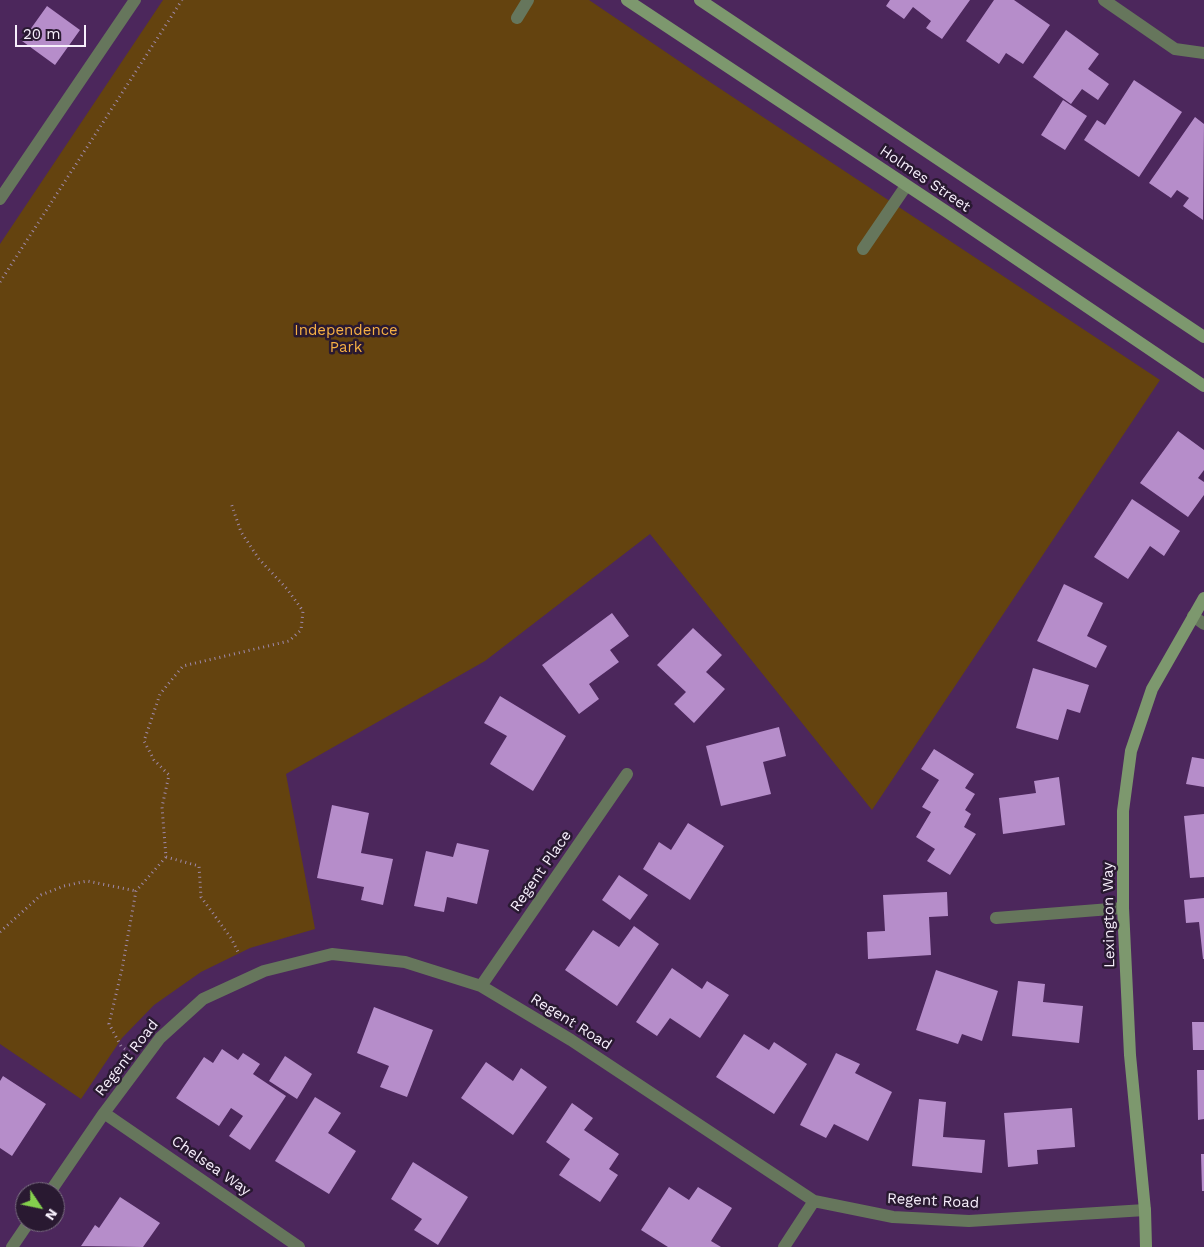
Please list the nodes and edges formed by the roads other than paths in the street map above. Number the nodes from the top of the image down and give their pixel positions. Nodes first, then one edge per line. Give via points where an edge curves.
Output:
1 (134, 0) edge
2 (528, 0) edge
3 (627, 0) edge
4 (700, 0) edge
5 (1104, 0) edge
6 (516, 18) dead end
7 (1204, 53) edge
8 (906, 186) junction
9 (0, 199) edge
10 (863, 250) dead end
11 (1204, 337) edge
12 (1204, 386) edge
13 (1204, 598) edge
14 (1192, 616) junction
15 (1204, 624) edge
16 (627, 774) dead end
17 (1124, 908) junction
18 (996, 918) dead end
19 (481, 986) junction
20 (104, 1113) junction
21 (57, 1182) edge
22 (814, 1201) junction
23 (1145, 1210) junction
24 (23, 1232) edge
25 (12, 1247) edge
26 (299, 1247) edge
27 (784, 1247) edge
28 (1146, 1247) edge

1 - 9 street
2 - 6 street
3 - 8 main road, Holmes Street
4 - 11 main road, Holmes Street
5 - 7 street via 1175,48
8 - 10 street
8 - 12 main road, Holmes Street
13 - 14 main road, Lexington Way
14 - 15 street
14 - 17 main road, Lexington Way via 1152,688 1131,752 1123,811
16 - 19 street, Regent Place
17 - 18 street
17 - 23 main road, Lexington Way via 1130,1055
19 - 20 street, Regent Road via 405,962 332,954 264,971 203,999 160,1038
19 - 22 street, Regent Road via 571,1040
20 - 21 street, Regent Road
20 - 26 street, Chelsea Way
22 - 23 street, Regent Road via 893,1218 969,1221
22 - 27 street
23 - 28 main road, Lexington Way
24 - 25 street

